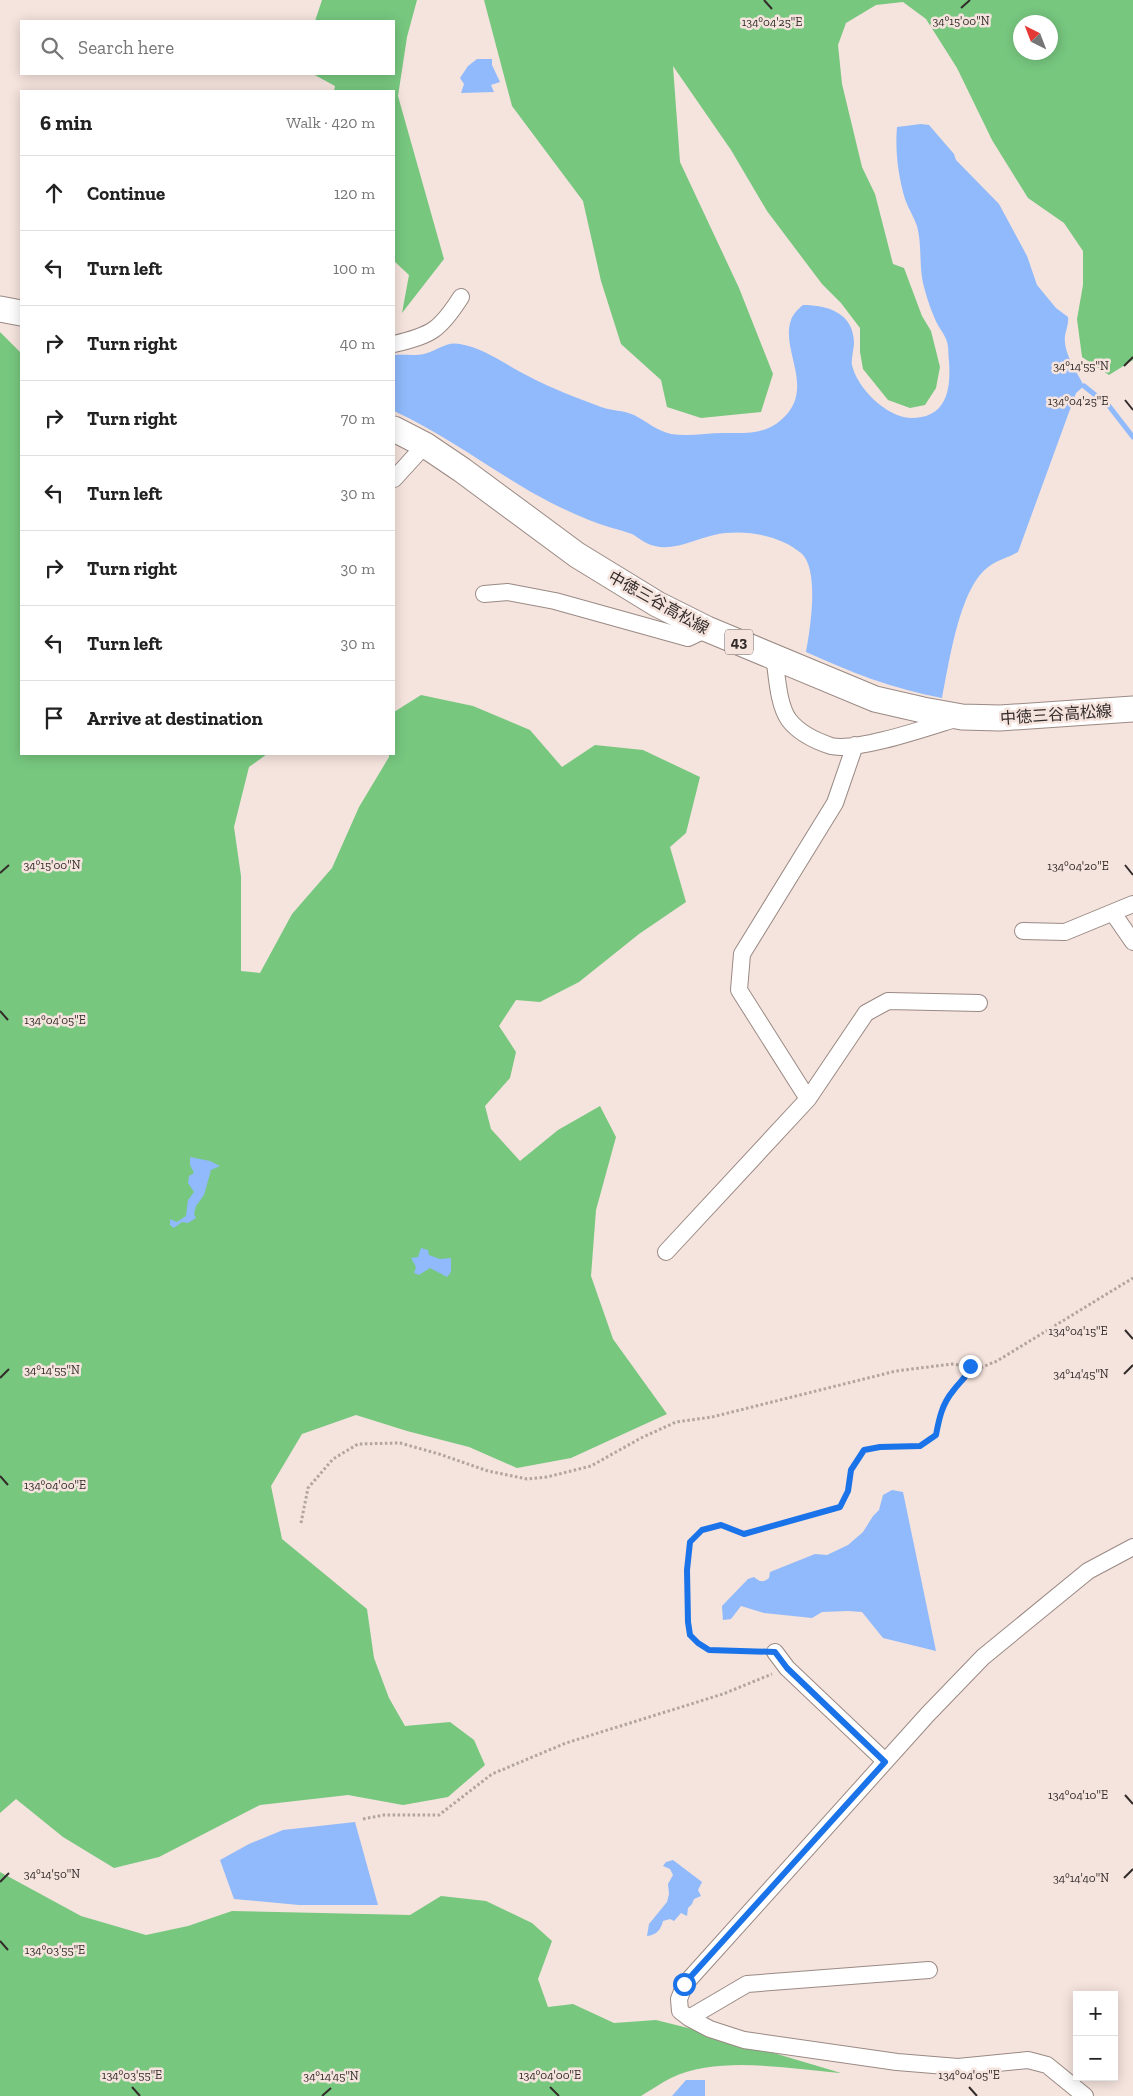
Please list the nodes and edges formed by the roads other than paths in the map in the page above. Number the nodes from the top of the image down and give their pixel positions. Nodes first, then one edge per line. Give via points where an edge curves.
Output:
1 (462, 297) dead end
2 (0, 309) edge
3 (20, 313) edge
4 (395, 344) edge
5 (395, 430) edge
6 (425, 446) junction
7 (395, 478) edge
8 (484, 594) dead end
9 (707, 629) junction
10 (774, 656) junction
11 (1133, 708) edge
12 (962, 716) junction
13 (855, 745) junction
14 (1133, 904) edge
15 (1113, 913) junction
16 (1023, 931) dead end
17 (1133, 942) edge
18 (979, 1003) dead end
19 (808, 1099) junction
20 (666, 1252) dead end
21 (1133, 1547) edge
22 (775, 1652) road end
23 (885, 1762) junction
24 (929, 1970) dead end
25 (689, 2018) junction
26 (1086, 2096) edge

1 - 4 street via 446,321 428,334
2 - 3 main road
5 - 6 main road, 中徳三谷高松線 / 43
6 - 7 street
6 - 9 main road, 中徳三谷高松線 / 43 via 577,555 657,604
8 - 9 street via 508,592 555,600 688,638
9 - 10 main road, 中徳三谷高松線 / 43
10 - 12 main road, 中徳三谷高松線 / 43 via 875,699
10 - 13 street via 779,691 788,719 806,735 833,746
11 - 12 main road, 中徳三谷高松線 / 43 via 1000,718
12 - 13 street via 904,735
13 - 19 street via 835,803 742,954 738,990
14 - 15 street
15 - 16 street via 1065,932
15 - 17 street
18 - 19 street via 888,1001 866,1013
19 - 20 street
21 - 23 street via 1088,1571 983,1657
22 - 23 street via 787,1668
23 - 25 street via 684,1984 680,2011
24 - 25 street via 747,1984
25 - 26 street via 744,2040 897,2062 958,2066 1028,2060 1047,2065

